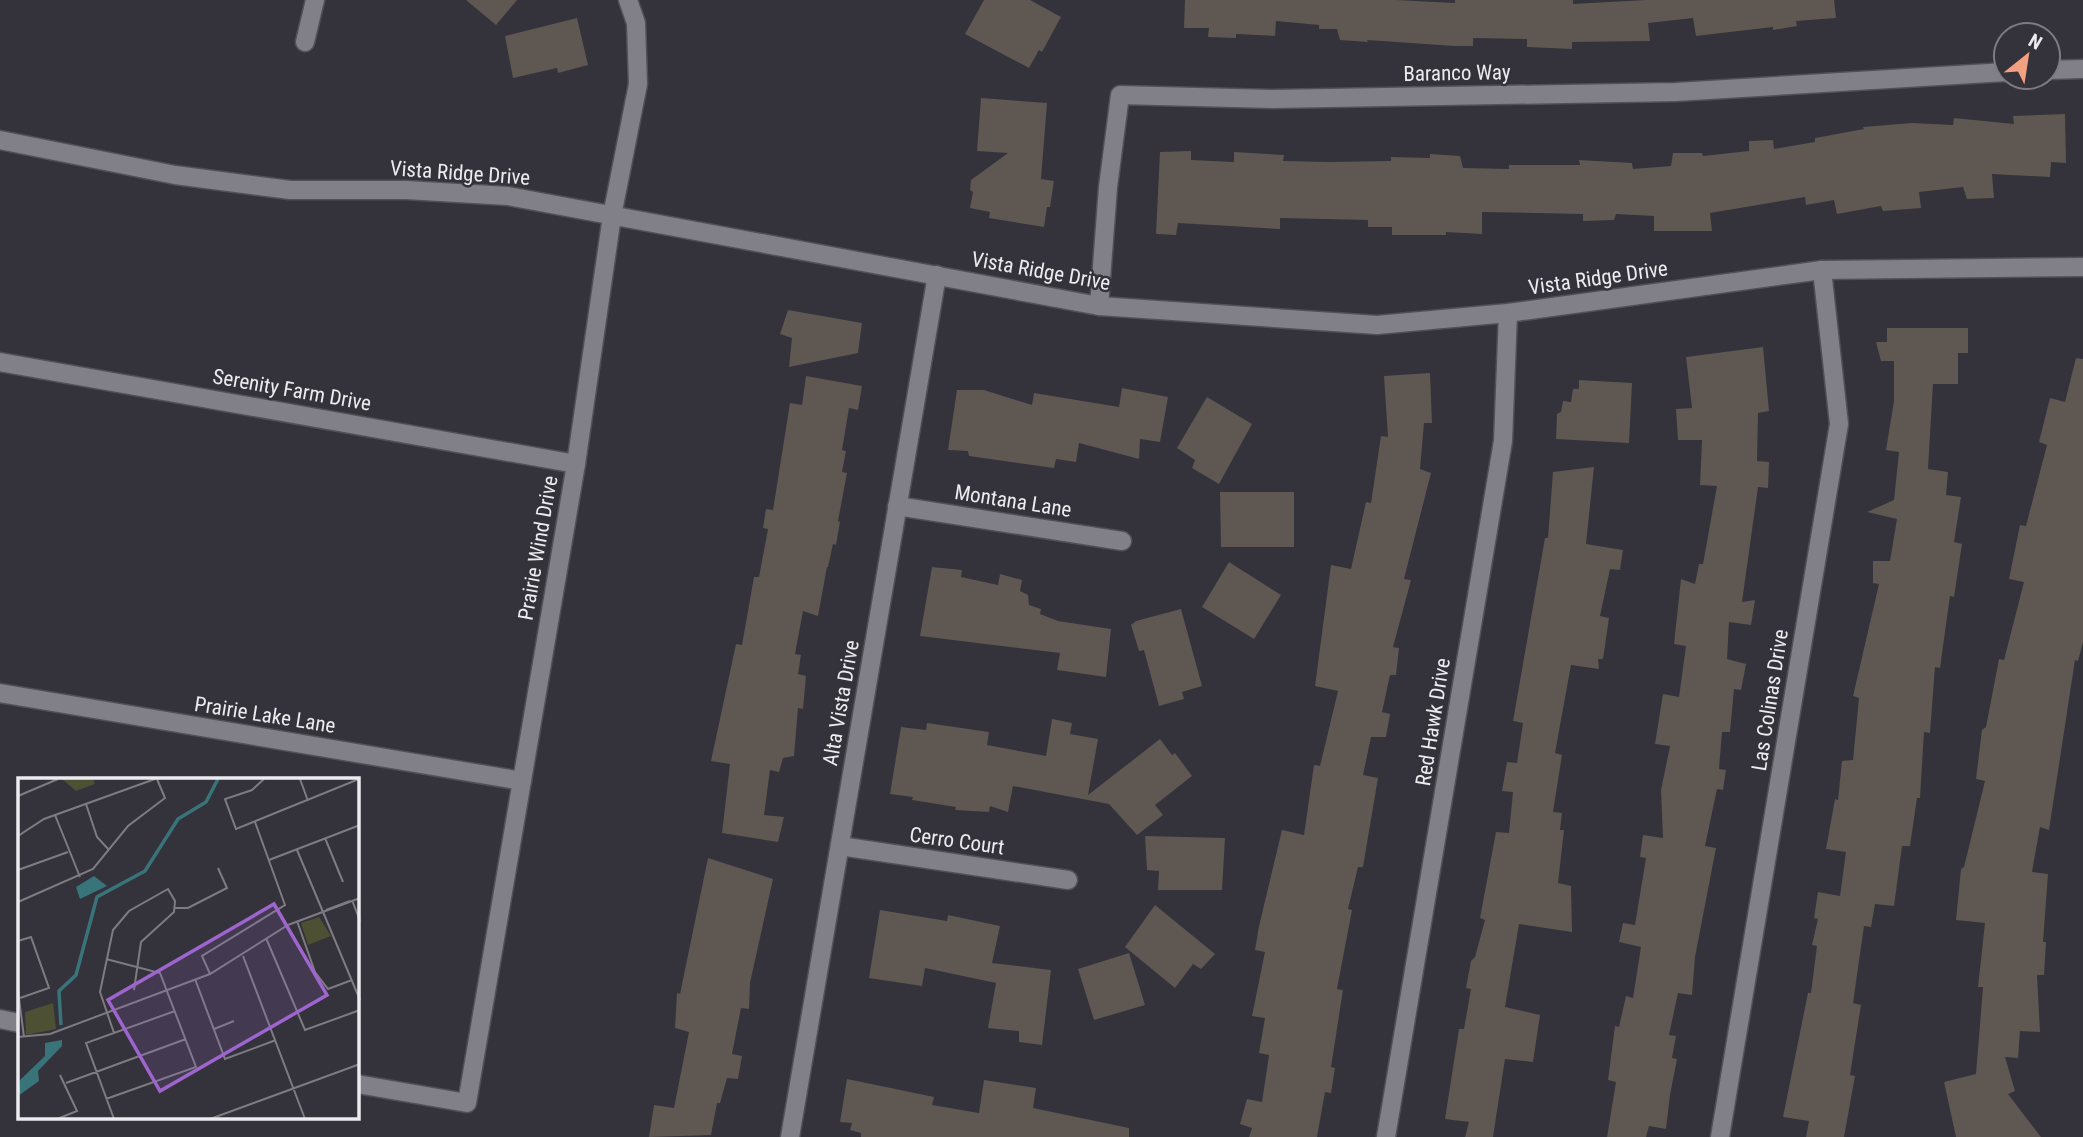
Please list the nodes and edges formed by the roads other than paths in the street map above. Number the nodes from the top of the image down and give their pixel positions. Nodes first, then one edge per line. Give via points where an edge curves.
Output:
1 (315, 0) edge
2 (628, 0) edge
3 (305, 42) dead end
4 (2083, 69) edge
5 (2062, 70) edge
6 (1992, 73) edge
7 (0, 140) edge
8 (612, 216) junction
9 (2083, 267) edge
10 (1822, 270) junction
11 (937, 275) junction
12 (1099, 306) junction
13 (1508, 313) junction
14 (0, 362) edge
15 (576, 464) junction
16 (897, 506) junction
17 (1122, 541) dead end
18 (0, 693) edge
19 (522, 780) junction
20 (840, 846) junction
21 (1068, 880) dead end
22 (0, 1019) edge
23 (18, 1023) edge
24 (359, 1084) edge
25 (790, 1137) edge
26 (1386, 1137) edge
27 (1720, 1137) edge

1 - 3 street
2 - 8 street, Prairie Wind Drive via 636,23 638,84
4 - 5 street
6 - 12 street, Baranco Way via 1676,92 1273,99 1120,96
7 - 8 street, Vista Ridge Drive via 175,175 290,190 508,196
8 - 11 street, Vista Ridge Drive
8 - 15 street, Prairie Wind Drive
9 - 10 street, Vista Ridge Drive
10 - 13 street, Vista Ridge Drive
10 - 27 street, Las Colinas Drive via 1839,424
11 - 12 street, Vista Ridge Drive
11 - 16 street, Alta Vista Drive
12 - 13 street, Vista Ridge Drive via 1377,325
13 - 26 street, Red Hawk Drive via 1503,441
14 - 15 street, Serenity Farm Drive
15 - 19 street, Prairie Wind Drive
16 - 17 street, Montana Lane
16 - 20 street, Alta Vista Drive
18 - 19 street, Prairie Lake Lane
19 - 24 street, Prairie Wind Drive via 467,1103
20 - 21 street, Cerro Court
20 - 25 street, Alta Vista Drive
22 - 23 street

